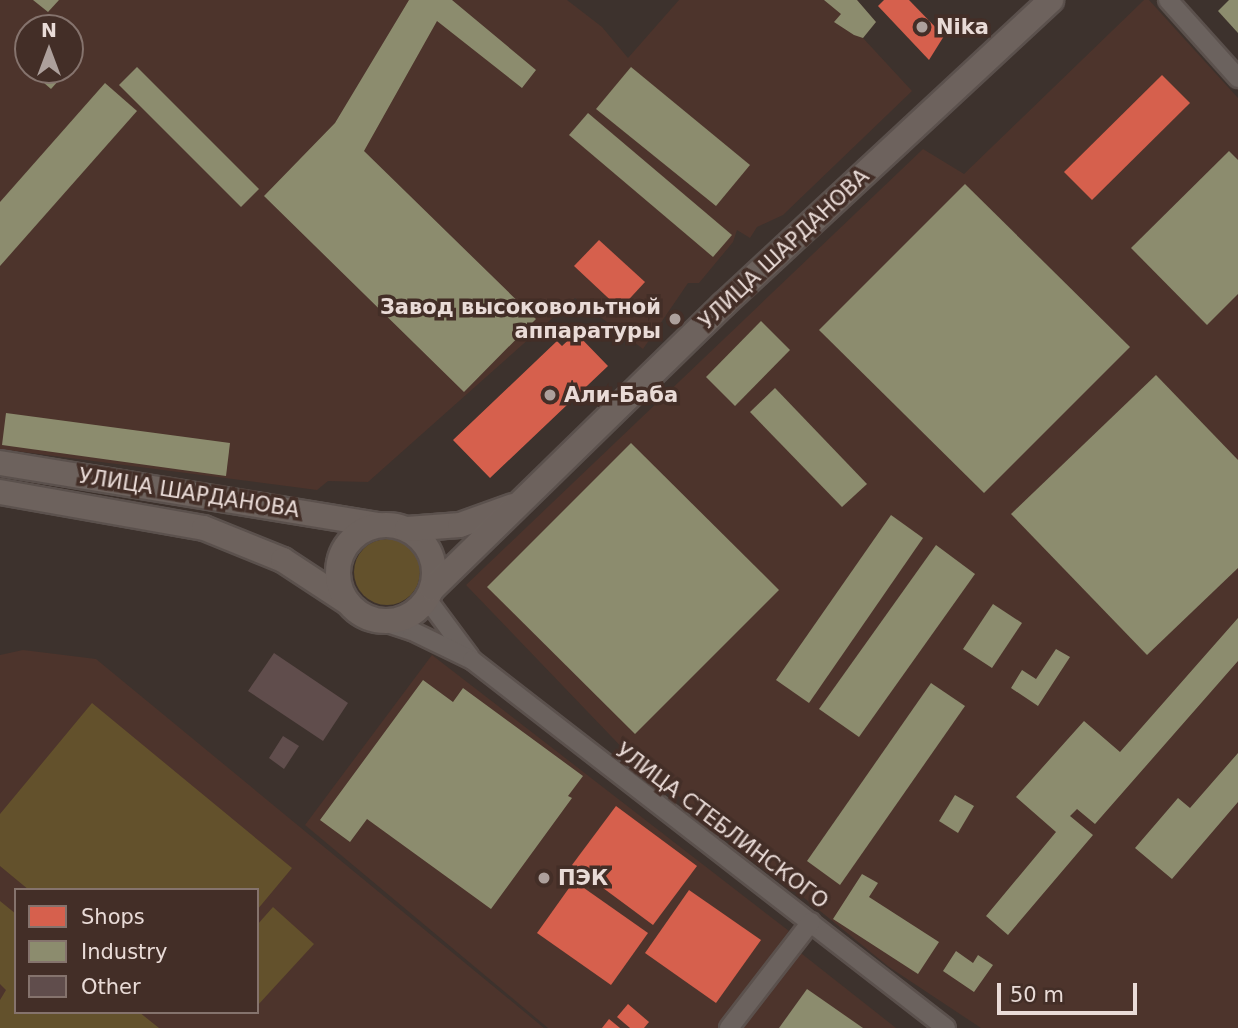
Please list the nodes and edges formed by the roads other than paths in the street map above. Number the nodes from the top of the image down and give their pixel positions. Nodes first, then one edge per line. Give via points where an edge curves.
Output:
1 (1051, 0) edge
2 (1168, 0) edge
3 (1238, 78) edge
4 (0, 463) edge
5 (0, 492) edge
6 (520, 504) junction
7 (377, 525) junction
8 (407, 529) junction
9 (429, 594) junction
10 (347, 602) junction
11 (378, 620) junction
12 (472, 660) junction
13 (811, 922) junction
14 (729, 1028) edge
15 (946, 1028) edge

1 - 6 main road, УЛИЦА ШАРДАНОВА via 715,312
2 - 3 street
4 - 7 main road, УЛИЦА ШАРДАНОВА
5 - 10 main road, УЛИЦА ШАРДАНОВА via 204,528 283,560
6 - 8 main road via 460,524
6 - 9 main road, УЛИЦА ШАРДАНОВА
7 - 8 main road
7 - 10 main road via 355,535 341,555 338,579
8 - 9 main road via 430,554
9 - 11 main road via 405,617
9 - 12 street
10 - 11 main road
11 - 12 street
12 - 13 street, УЛИЦА СТЕБЛИНСКОГО
13 - 14 street
13 - 15 street, УЛИЦА СТЕБЛИНСКОГО

